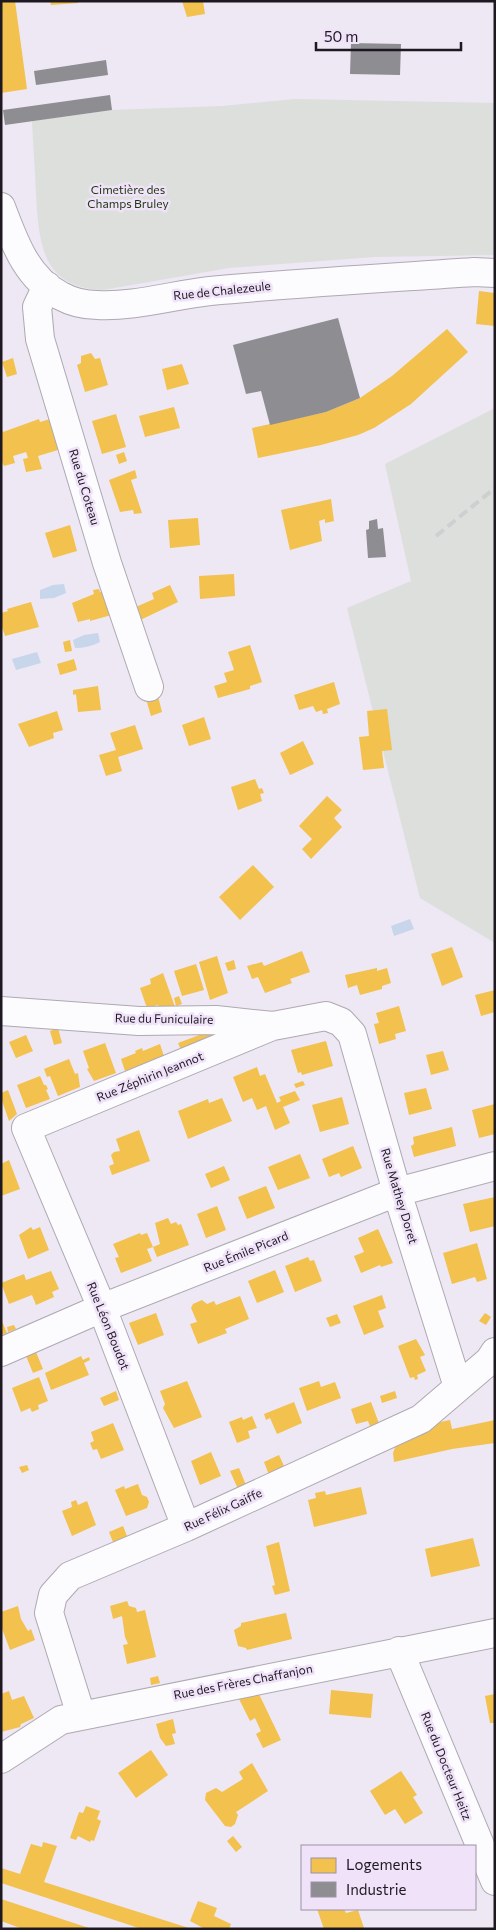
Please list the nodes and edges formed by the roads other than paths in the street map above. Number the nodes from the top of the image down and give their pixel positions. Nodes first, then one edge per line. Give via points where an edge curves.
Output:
1 (1, 207) edge
2 (495, 273) edge
3 (47, 286) junction
4 (149, 687) dead end
5 (1, 1011) edge
6 (326, 1016) joint
7 (273, 1026) junction
8 (26, 1128) joint
9 (495, 1166) edge
10 (398, 1192) junction
11 (102, 1308) junction
12 (1, 1352) edge
13 (495, 1352) edge
14 (458, 1387) junction
15 (186, 1527) junction
16 (495, 1633) edge
17 (399, 1651) junction
18 (81, 1715) junction
19 (1, 1759) edge
20 (495, 1881) edge

1 - 3 street, Rue de Chalezeule via 19,254
2 - 3 street, Rue de Chalezeule via 306,283 98,305 78,303 60,296
3 - 4 street, Rue du Coteau via 37,307 40,339 107,563
5 - 7 street, Rue du Funiculaire via 139,1021 216,1020
6 - 7 street, Rue du Funiculaire
6 - 10 street, Rue Mathey Doret via 341,1022 352,1034
7 - 8 street, Rue Zéphirin Jeannot
8 - 11 street, Rue Léon Boudot
9 - 10 street, Rue Émile Picard
10 - 11 street, Rue Émile Picard
10 - 14 street, Rue Mathey Doret
11 - 12 street, Rue Émile Picard
11 - 15 street, Rue Léon Boudot
13 - 14 street, Rue Félix Gaiffe via 490,1361
14 - 15 street, Rue Félix Gaiffe via 420,1419
15 - 18 street, Rue Félix Gaiffe via 70,1576 53,1595 49,1612
16 - 17 street, Rue des Frères Chaffanjon
17 - 18 street, Rue des Frères Chaffanjon
17 - 20 street, Rue du Docteur Heitz
18 - 19 street, Rue des Frères Chaffanjon via 61,1720

